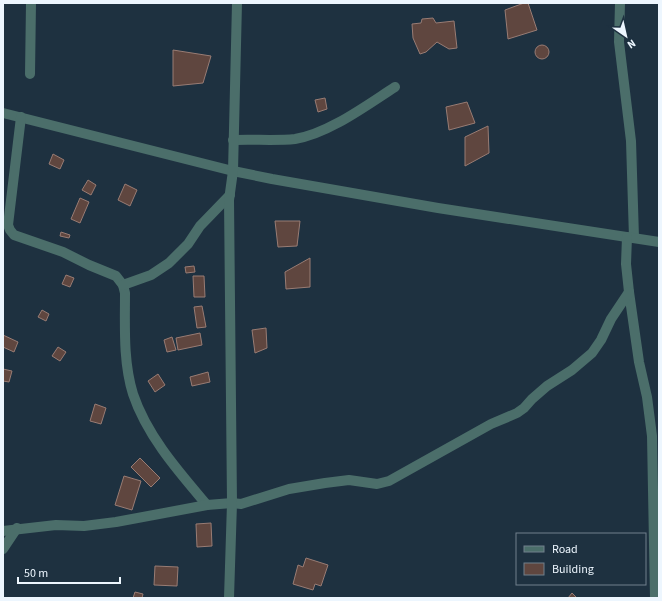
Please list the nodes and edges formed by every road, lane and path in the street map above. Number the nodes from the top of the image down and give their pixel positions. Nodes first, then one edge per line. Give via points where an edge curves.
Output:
1 (32, 3) edge
2 (237, 3) edge
3 (620, 3) edge
4 (30, 74) dead end
5 (396, 87) dead end
6 (3, 113) edge
7 (21, 117) junction
8 (233, 140) junction
9 (233, 171) junction
10 (230, 195) junction
11 (631, 237) junction
12 (659, 242) edge
13 (123, 285) junction
14 (629, 292) junction
15 (232, 503) junction
16 (207, 505) junction
17 (17, 528) junction
18 (3, 530) edge
19 (3, 549) edge
20 (229, 598) edge
21 (655, 598) edge

1 - 4 street
2 - 8 street
3 - 11 street via 619,42 631,141
5 - 8 street via 330,127 311,134 295,139
6 - 7 street
7 - 9 street
7 - 13 street via 8,225 10,230 14,235 63,252 89,266 116,276
8 - 9 street
9 - 10 street
9 - 11 street via 392,200
10 - 13 street via 168,263 150,275
10 - 15 street
11 - 12 street
11 - 14 street via 626,264
13 - 16 street via 127,365 133,394 145,422 162,448
14 - 15 street via 592,353 517,413 491,424 389,481 378,484 349,480 325,483 290,489 241,504
14 - 21 street via 652,436
15 - 16 street
15 - 20 street
16 - 17 street via 97,525
17 - 18 street
17 - 19 street

